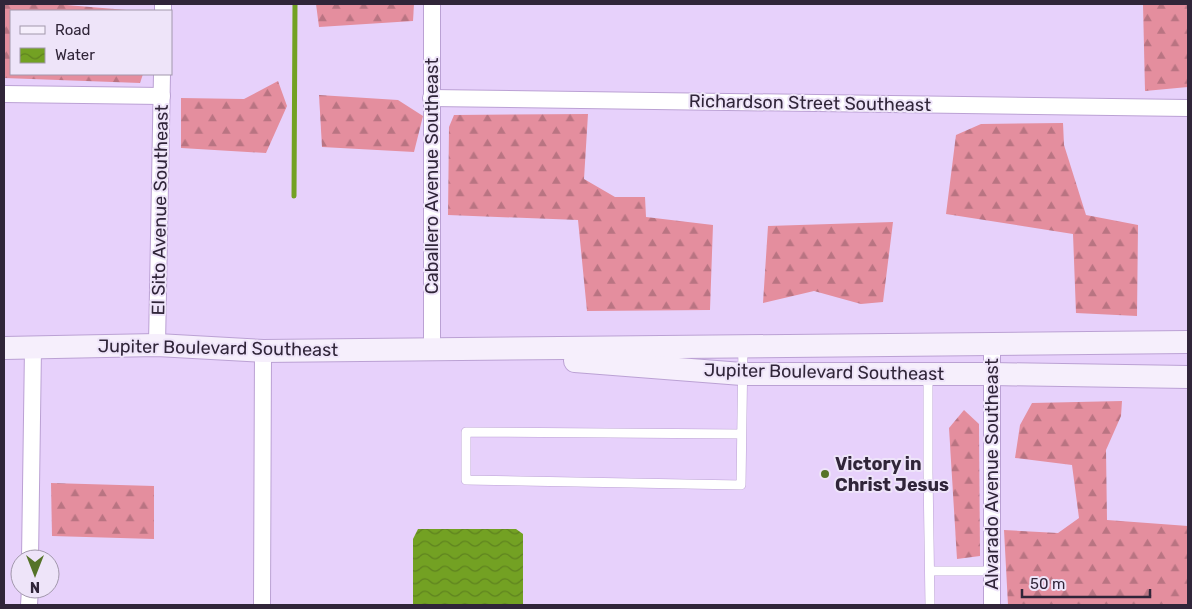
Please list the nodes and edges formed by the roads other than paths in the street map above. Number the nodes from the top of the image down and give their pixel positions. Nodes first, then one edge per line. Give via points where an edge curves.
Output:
1 (432, 4) edge
2 (162, 75) edge
3 (4, 94) edge
4 (162, 96) junction
5 (431, 98) junction
6 (1188, 108) edge
7 (1188, 342) edge
8 (992, 343) junction
9 (157, 346) junction
10 (743, 346) junction
11 (4, 348) edge
12 (33, 348) junction
13 (432, 349) junction
14 (263, 351) junction
15 (742, 374) junction
16 (928, 374) junction
17 (992, 374) junction
18 (1188, 377) edge
19 (742, 434) junction
20 (30, 549) edge
21 (930, 571) junction
22 (992, 571) junction
23 (262, 605) edge
24 (930, 605) edge
25 (992, 605) edge

1 - 5 street, Caballero Avenue Southeast
2 - 4 street, El Sito Avenue Southeast
3 - 4 street
4 - 9 street, El Sito Avenue Southeast
5 - 6 street, Richardson Street Southeast
5 - 13 street, Caballero Avenue Southeast
7 - 8 street, Jupiter Boulevard Southeast
8 - 10 street, Jupiter Boulevard Southeast
8 - 17 street, Alvarado Avenue Southeast
9 - 12 street, Jupiter Boulevard Southeast
9 - 14 street, Jupiter Boulevard Southeast
10 - 13 street, Jupiter Boulevard Southeast
10 - 15 lane
11 - 12 street, Jupiter Boulevard Southeast
12 - 20 street
13 - 14 street, Jupiter Boulevard Southeast
13 - 15 street, Jupiter Boulevard Southeast
14 - 23 street
15 - 16 street, Jupiter Boulevard Southeast
15 - 19 lane
16 - 17 street, Jupiter Boulevard Southeast
16 - 21 lane
17 - 18 street, Jupiter Boulevard Southeast
17 - 22 street, Alvarado Avenue Southeast
19 - 19 lane via 466,432 466,480 741,484
21 - 22 lane
21 - 24 lane
22 - 25 street, Alvarado Avenue Southeast

